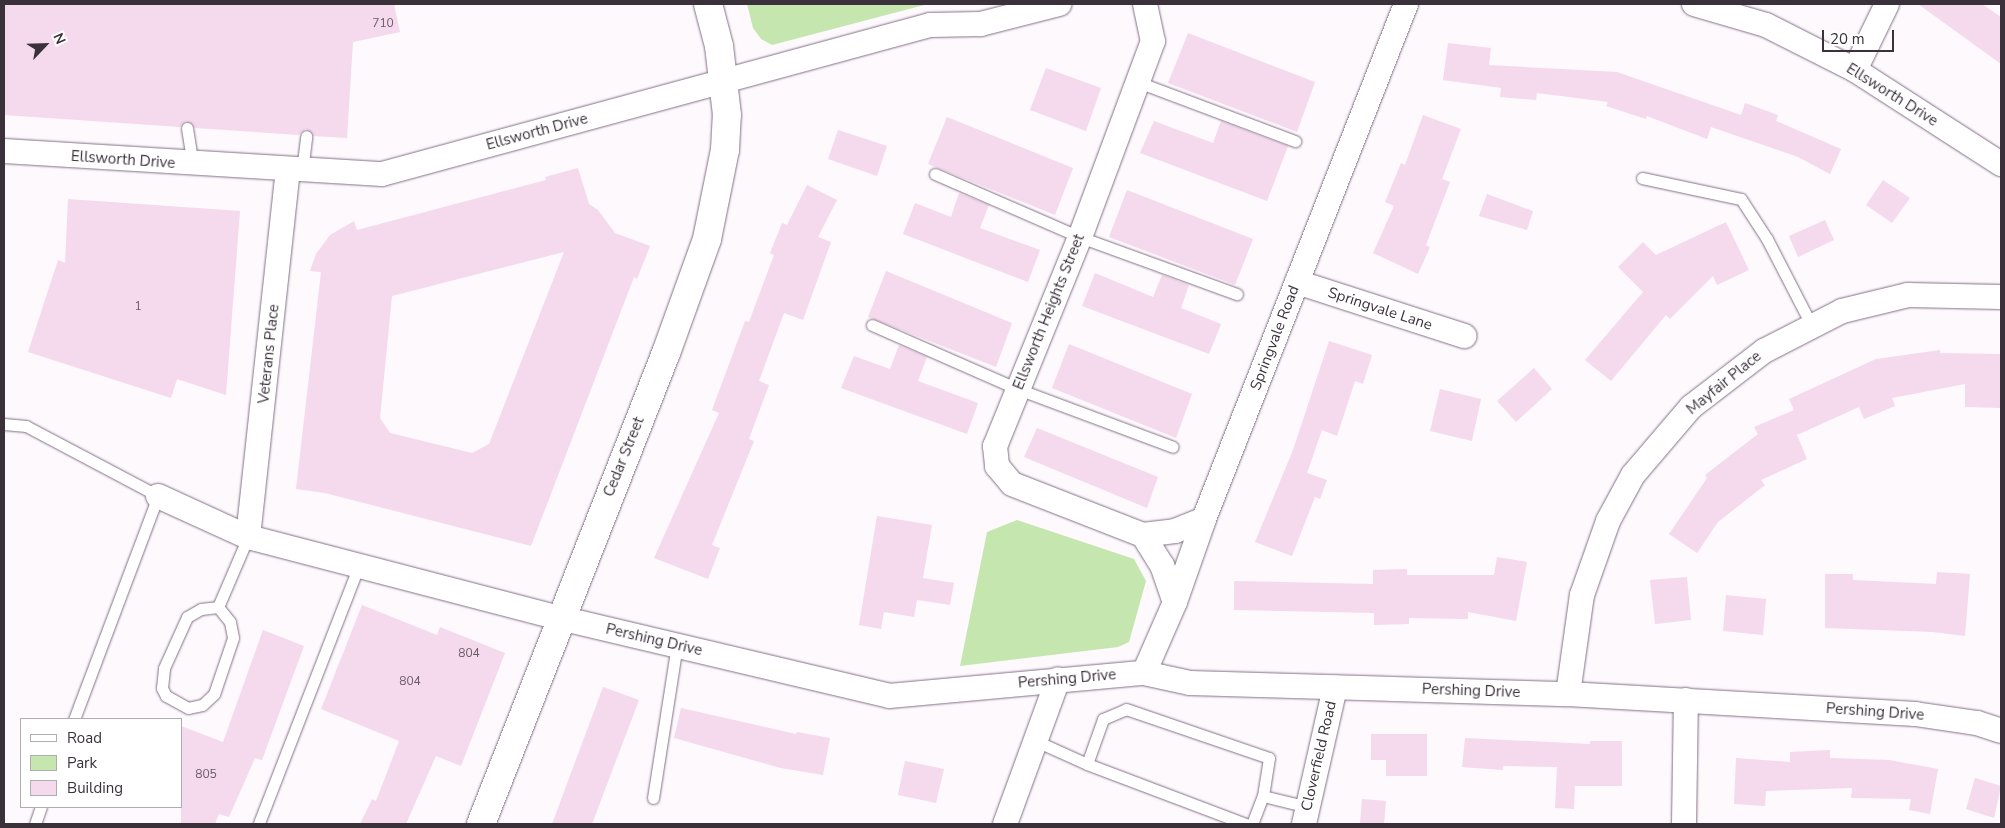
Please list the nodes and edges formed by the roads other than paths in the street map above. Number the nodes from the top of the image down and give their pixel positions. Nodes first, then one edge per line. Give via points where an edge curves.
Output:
1 (708, 4) edge
2 (1059, 4) edge
3 (1146, 4) edge
4 (1406, 4) edge
5 (1694, 4) edge
6 (1887, 4) edge
7 (1855, 70) junction
8 (725, 81) junction
9 (1138, 82) junction
10 (187, 128) dead end
11 (306, 136) dead end
12 (1295, 141) dead end
13 (4, 151) edge
14 (2001, 164) edge
15 (192, 165) junction
16 (295, 171) junction
17 (934, 174) dead end
18 (1642, 178) dead end
19 (1080, 236) junction
20 (1297, 282) junction
21 (1237, 294) dead end
22 (2001, 297) edge
23 (872, 325) dead end
24 (1812, 326) junction
25 (1464, 336) dead end
26 (1018, 389) junction
27 (4, 424) edge
28 (1173, 447) dead end
29 (158, 496) junction
30 (1204, 519) junction
31 (1143, 535) junction
32 (248, 537) junction
33 (359, 565) junction
34 (1175, 602) junction
35 (218, 606) junction
36 (560, 618) junction
37 (677, 645) junction
38 (1144, 673) junction
39 (1058, 679) junction
40 (1335, 688) junction
41 (1568, 694) junction
42 (1686, 700) junction
43 (74, 718) edge
44 (2001, 731) edge
45 (1036, 741) junction
46 (1087, 764) junction
47 (1263, 796) junction
48 (653, 798) dead end
49 (41, 808) edge
50 (1306, 816) edge
51 (260, 823) edge
52 (34, 824) edge
53 (481, 824) edge
54 (1005, 824) edge
55 (1246, 824) edge
56 (1252, 824) edge
57 (1684, 824) edge

1 - 8 street, Cedar Street
2 - 8 street, Ellsworth Drive via 981,24 930,25
3 - 9 street, Ellsworth Heights Street via 1153,41
4 - 20 street, Springvale Road
5 - 7 street, Ellsworth Drive via 1766,25
6 - 7 street
7 - 14 street, Ellsworth Drive
8 - 16 street, Ellsworth Drive via 382,174
8 - 36 street, Cedar Street via 725,150 707,239 666,353
9 - 12 lane
9 - 19 street, Ellsworth Heights Street
10 - 15 lane
11 - 16 lane
13 - 15 street, Ellsworth Drive
15 - 16 street, Ellsworth Drive
16 - 32 street, Veterans Place
17 - 19 lane
18 - 24 lane via 1740,199 1767,239
19 - 21 lane
19 - 26 street, Ellsworth Heights Street
20 - 25 street, Springvale Lane
20 - 30 street, Springvale Road
22 - 24 street, Mayfair Place via 1908,295 1842,311
23 - 26 lane
24 - 41 street, Mayfair Place via 1764,351 1691,407 1633,475 1608,521 1582,595
26 - 28 lane
26 - 31 street, Ellsworth Heights Street via 995,446 996,466 1012,484
27 - 29 lane via 26,426
29 - 32 street, Pershing Drive
29 - 43 lane
30 - 31 street via 1175,530
30 - 34 street, Springvale Road
31 - 34 street via 1162,565
32 - 33 street, Pershing Drive
32 - 35 lane
33 - 36 street, Pershing Drive
33 - 51 lane
34 - 38 street, Springvale Road
35 - 35 lane via 201,608 187,617 164,668 162,688 166,696 188,708 202,705 214,694 234,638 230,622
36 - 37 street, Pershing Drive
36 - 53 street, Cedar Street
37 - 39 street, Pershing Drive via 889,696
37 - 48 lane
38 - 39 street, Pershing Drive
38 - 40 street, Pershing Drive via 1190,683
39 - 45 street
40 - 41 street, Pershing Drive
40 - 50 street, Cloverfield Road
41 - 42 street, Pershing Drive
42 - 44 street, Pershing Drive via 1915,714 1977,723
42 - 57 street
45 - 46 lane
45 - 54 street
46 - 47 lane via 1103,719 1126,709 1269,758
46 - 55 lane
47 - 50 lane
47 - 56 lane
49 - 52 lane

